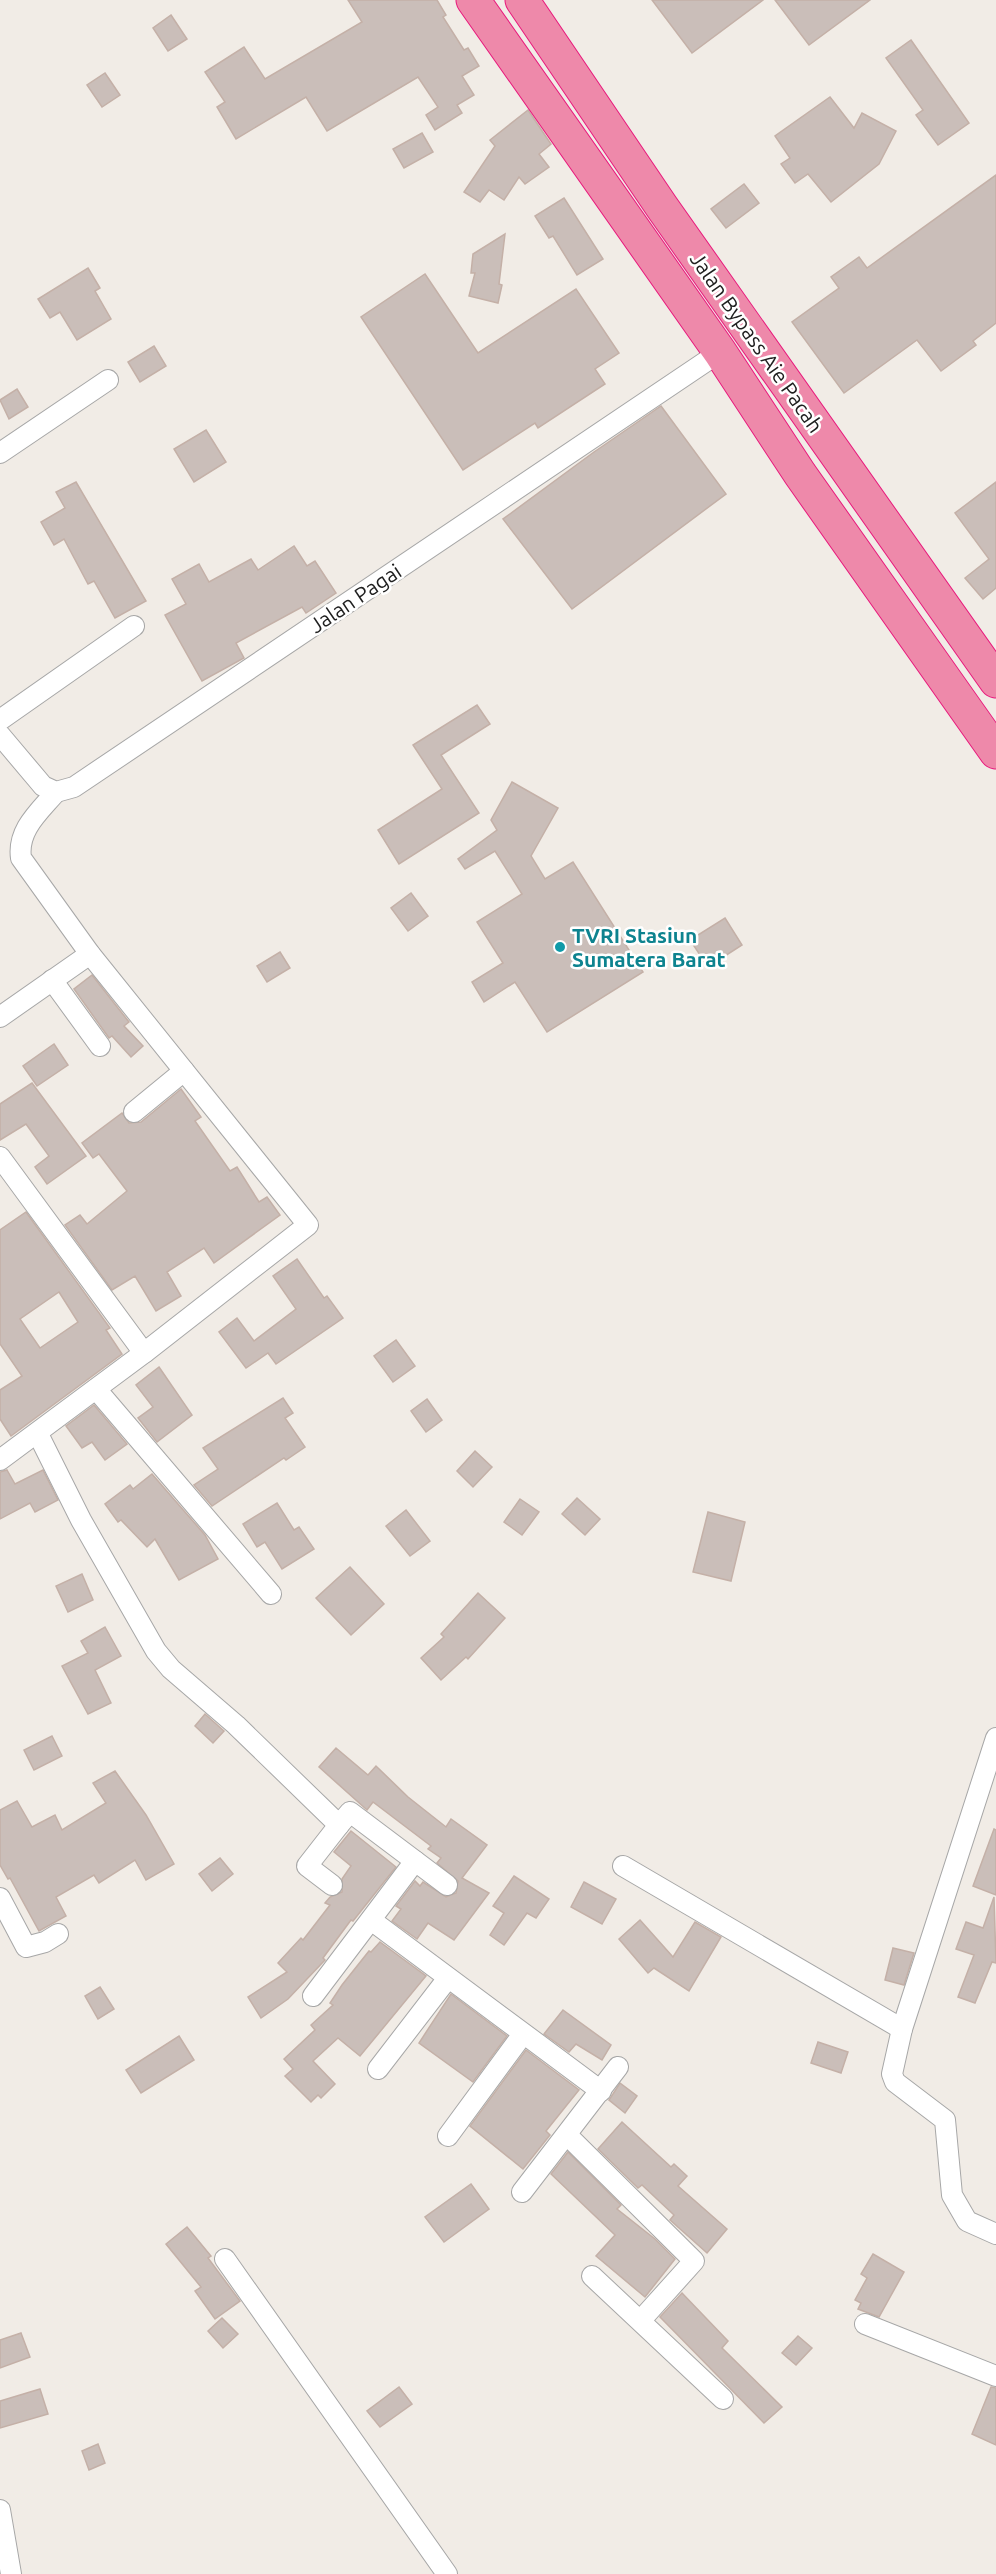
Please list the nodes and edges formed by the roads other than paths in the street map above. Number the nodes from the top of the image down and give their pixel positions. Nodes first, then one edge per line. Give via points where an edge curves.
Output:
1 (473, 0) edge
2 (522, 0) edge
3 (720, 352) junction
4 (108, 380) dead end
5 (0, 453) edge
6 (134, 626) dead end
7 (996, 681) edge
8 (0, 720) edge
9 (0, 735) edge
10 (996, 752) edge
11 (56, 792) junction
12 (90, 954) junction
13 (52, 980) junction
14 (0, 1017) edge
15 (100, 1046) dead end
16 (184, 1071) junction
17 (134, 1112) dead end
18 (0, 1157) edge
19 (144, 1353) junction
20 (96, 1389) junction
21 (38, 1434) junction
22 (0, 1460) edge
23 (271, 1594) dead end
24 (996, 1738) edge
25 (339, 1825) junction
26 (415, 1861) junction
27 (623, 1866) dead end
28 (332, 1885) dead end
29 (447, 1885) dead end
30 (0, 1898) edge
31 (371, 1920) junction
32 (58, 1934) dead end
33 (448, 1978) junction
34 (313, 1996) dead end
35 (902, 2029) junction
36 (523, 2034) junction
37 (618, 2067) dead end
38 (378, 2069) dead end
39 (601, 2091) junction
40 (567, 2135) junction
41 (448, 2136) dead end
42 (522, 2192) dead end
43 (996, 2234) edge
44 (225, 2259) dead end
45 (592, 2276) dead end
46 (640, 2320) junction
47 (865, 2324) dead end
48 (996, 2376) edge
49 (723, 2399) dead end
50 (0, 2510) edge
51 (11, 2574) edge
52 (447, 2574) edge

1 - 3 highway
2 - 7 highway, Jalan Bypass Aie Pacah via 662,207
3 - 10 highway via 800,474
3 - 11 street, Jalan Pagai via 74,788
4 - 5 street
6 - 8 street
9 - 11 street via 43,786
11 - 12 street via 24,830 19,845 21,858
12 - 13 street
12 - 16 street
13 - 14 street
13 - 15 street
16 - 17 street
16 - 19 street via 308,1225
18 - 19 street
19 - 20 street
20 - 21 street
20 - 23 street
21 - 22 street
21 - 25 street via 81,1520 156,1651
24 - 35 street
25 - 26 street via 350,1812
25 - 28 street via 307,1866
26 - 29 street
26 - 31 street
27 - 35 street
30 - 32 street via 26,1947
31 - 33 street
31 - 34 street
33 - 36 street
33 - 38 street
35 - 43 street via 893,2062 895,2082 945,2120 952,2195 967,2221
36 - 39 street
36 - 41 street
37 - 39 street
39 - 40 street
40 - 42 street
40 - 46 street via 694,2261
44 - 52 street
45 - 46 street
46 - 49 street
47 - 48 street
50 - 51 street

